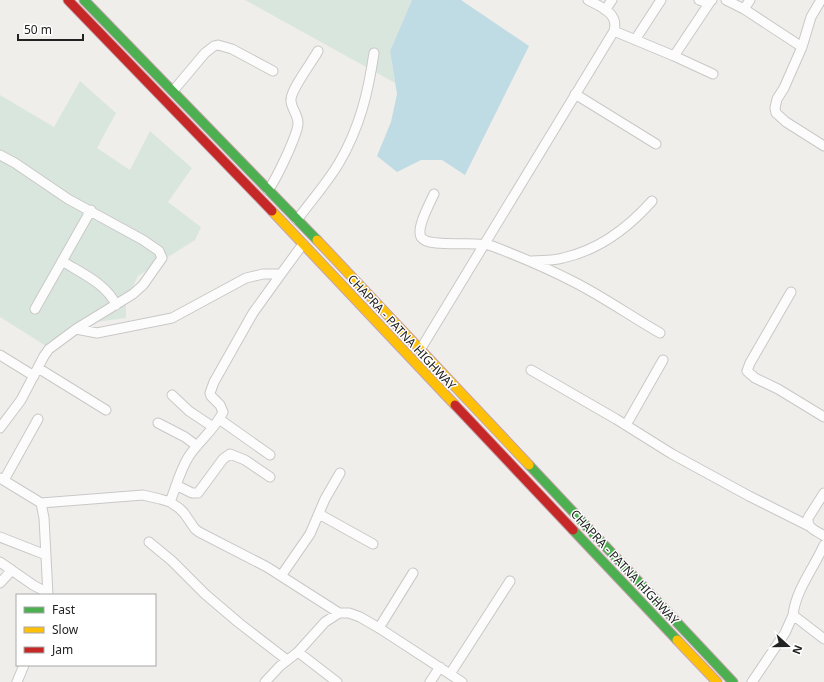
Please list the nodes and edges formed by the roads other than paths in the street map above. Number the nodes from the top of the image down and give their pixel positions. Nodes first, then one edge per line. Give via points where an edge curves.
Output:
1 (68, 0) edge
2 (84, 0) edge
3 (588, 0) edge
4 (612, 0) edge
5 (661, 0) edge
6 (699, 0) edge
7 (726, 0) edge
8 (750, 0) edge
9 (711, 1) edge
10 (821, 4) edge
11 (744, 9) junction
12 (605, 10) junction
13 (614, 31) junction
14 (635, 40) junction
15 (802, 47) junction
16 (318, 51) dead end
17 (374, 53) dead end
18 (674, 56) junction
19 (273, 71) dead end
20 (713, 74) dead end
21 (173, 91) junction
22 (575, 94) junction
23 (656, 144) dead end
24 (824, 146) edge
25 (0, 156) edge
26 (268, 190) junction
27 (434, 194) dead end
28 (652, 201) dead end
29 (91, 210) junction
30 (297, 220) junction
31 (486, 243) junction
32 (303, 244) junction
33 (530, 261) junction
34 (62, 262) junction
35 (281, 274) junction
36 (791, 292) dead end
37 (116, 305) junction
38 (35, 309) dead end
39 (76, 329) junction
40 (660, 333) dead end
41 (420, 350) junction
42 (0, 355) edge
43 (663, 360) dead end
44 (530, 370) dead end
45 (36, 372) junction
46 (172, 395) dead end
47 (106, 410) dead end
48 (824, 417) edge
49 (38, 419) dead end
50 (219, 419) junction
51 (158, 423) dead end
52 (626, 425) junction
53 (212, 427) junction
54 (0, 428) edge
55 (197, 446) junction
56 (270, 455) dead end
57 (340, 473) dead end
58 (270, 476) dead end
59 (2, 479) edge
60 (176, 485) junction
61 (824, 493) edge
62 (170, 502) junction
63 (41, 503) junction
64 (319, 514) junction
65 (809, 526) junction
66 (824, 536) edge
67 (0, 537) edge
68 (149, 542) dead end
69 (373, 544) dead end
70 (824, 545) edge
71 (46, 555) junction
72 (0, 562) edge
73 (12, 570) junction
74 (413, 573) dead end
75 (281, 576) junction
76 (510, 581) dead end
77 (0, 582) edge
78 (48, 594) edge
79 (339, 612) junction
80 (793, 615) junction
81 (379, 628) junction
82 (824, 639) edge
83 (298, 652) junction
84 (287, 660) junction
85 (24, 666) edge
86 (440, 667) junction
87 (450, 674) junction
88 (18, 682) edge
89 (265, 682) edge
90 (337, 682) edge
91 (430, 682) edge
92 (462, 682) edge
93 (717, 682) edge
94 (733, 682) edge
95 (752, 682) edge

1 - 32 highway, CHAPRA - PATNA HIGHWAY
2 - 21 highway, CHAPRA - PATNA HIGHWAY
3 - 12 street
4 - 12 street
5 - 14 street
6 - 9 street via 705,3
7 - 11 street
8 - 11 street
9 - 18 street
10 - 15 street via 811,17
11 - 15 street
12 - 13 street via 615,19
13 - 14 street
13 - 22 street
14 - 18 street
15 - 24 street via 775,108 786,122
16 - 26 street via 292,94 291,103 298,125
17 - 30 street via 369,86 355,132 339,163
18 - 20 street
19 - 21 street via 224,46 214,46
21 - 26 highway, CHAPRA - PATNA HIGHWAY
22 - 23 street
22 - 31 street
25 - 29 street via 15,162 68,198
26 - 30 highway, CHAPRA - PATNA HIGHWAY
27 - 31 street via 422,224 422,238 440,244
28 - 33 street via 620,232 592,248 561,259
29 - 34 street
29 - 37 street via 154,246 162,255 161,261 143,285
30 - 41 highway, CHAPRA - PATNA HIGHWAY
31 - 33 street
31 - 41 street
32 - 35 street
32 - 93 highway, CHAPRA - PATNA HIGHWAY
33 - 40 street via 577,284
34 - 37 street via 102,287 113,297
34 - 38 street
35 - 39 street via 263,274 246,278 172,318 97,332
35 - 50 street via 253,313 214,382 210,393 222,408 223,412
36 - 48 street via 747,371
37 - 39 street
39 - 45 street via 49,349
41 - 94 highway, CHAPRA - PATNA HIGHWAY
42 - 45 street
43 - 52 street
44 - 52 street
45 - 47 street
45 - 54 street via 21,400
46 - 53 street
49 - 59 street
50 - 53 street
50 - 56 street
51 - 55 street
52 - 65 street via 714,478
53 - 55 street
55 - 60 street via 185,463
57 - 64 street
58 - 60 street via 230,454 223,459 198,493 192,493
59 - 63 street
60 - 62 street
61 - 65 street via 808,518
62 - 63 street via 143,496
62 - 75 street via 184,513 195,529
63 - 71 street
64 - 69 street
64 - 75 street via 310,534
65 - 66 street
67 - 71 street
68 - 84 street via 205,594
70 - 80 street via 794,603
71 - 78 street
72 - 73 street
73 - 77 street
73 - 78 street
74 - 81 street
75 - 79 street
76 - 87 street
79 - 81 street via 360,617
79 - 83 street via 324,622
80 - 82 street
80 - 95 street via 786,633
81 - 86 street
83 - 84 street
83 - 90 street
84 - 89 street
85 - 88 street
86 - 87 street
86 - 91 street
87 - 92 street

